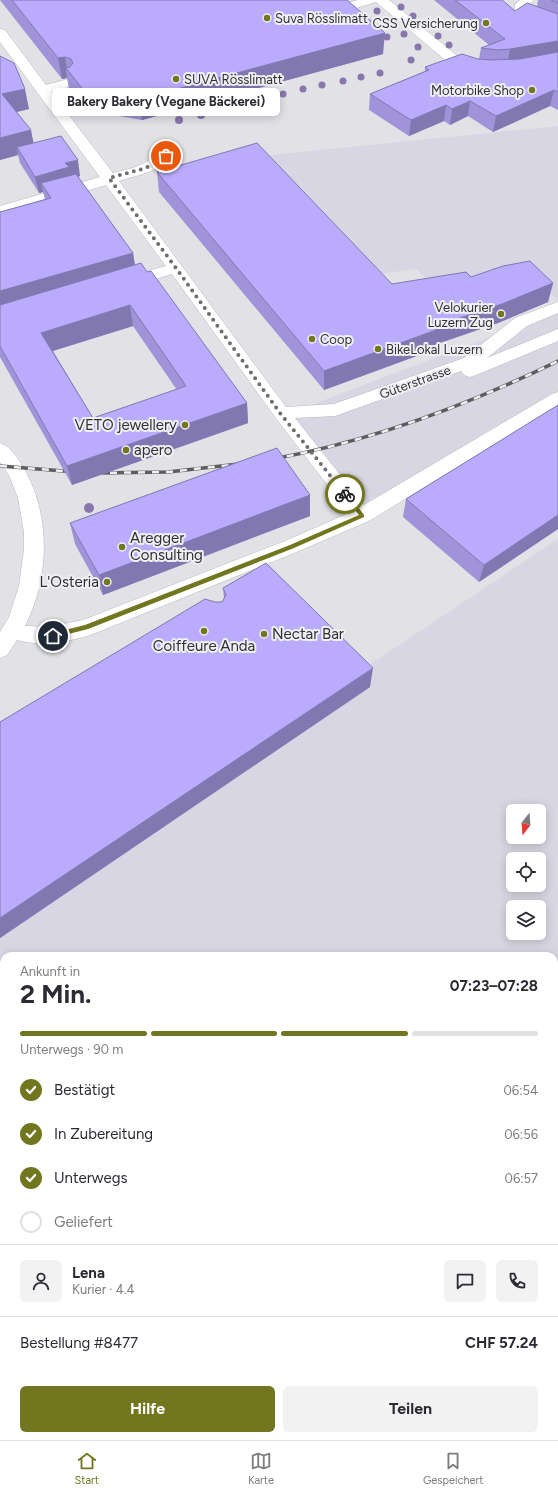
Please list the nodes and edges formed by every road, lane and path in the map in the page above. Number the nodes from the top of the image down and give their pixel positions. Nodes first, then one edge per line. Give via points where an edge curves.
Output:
1 (372, 0) edge
2 (381, 0) edge
3 (528, 0) edge
4 (333, 11) edge
5 (558, 25) edge
6 (0, 33) edge
7 (489, 71) edge
8 (68, 83) edge
9 (42, 90) junction
10 (166, 156) dead end
11 (109, 178) junction
12 (0, 211) edge
13 (176, 268) junction
14 (107, 288) edge
15 (558, 307) edge
16 (558, 335) edge
17 (558, 398) edge
18 (280, 413) junction
19 (293, 430) junction
20 (0, 450) edge
21 (362, 516) junction
22 (196, 584) junction
23 (208, 602) edge
24 (12, 630) junction
25 (0, 649) edge

1 - 4 street
2 - 7 street via 454,60 467,68
3 - 5 street via 521,5 521,11
6 - 9 street
8 - 9 street
9 - 11 street
10 - 11 street via 146,168
11 - 12 street
11 - 13 street
13 - 14 street
13 - 18 street
15 - 18 street, Güterstrasse via 521,322 470,362 336,410
16 - 19 street via 362,415
17 - 21 street
18 - 19 street
19 - 21 street
20 - 24 street via 14,468 28,496 34,538 32,574 26,600
21 - 22 street
22 - 23 street
22 - 24 street via 86,628 38,636
24 - 25 street

